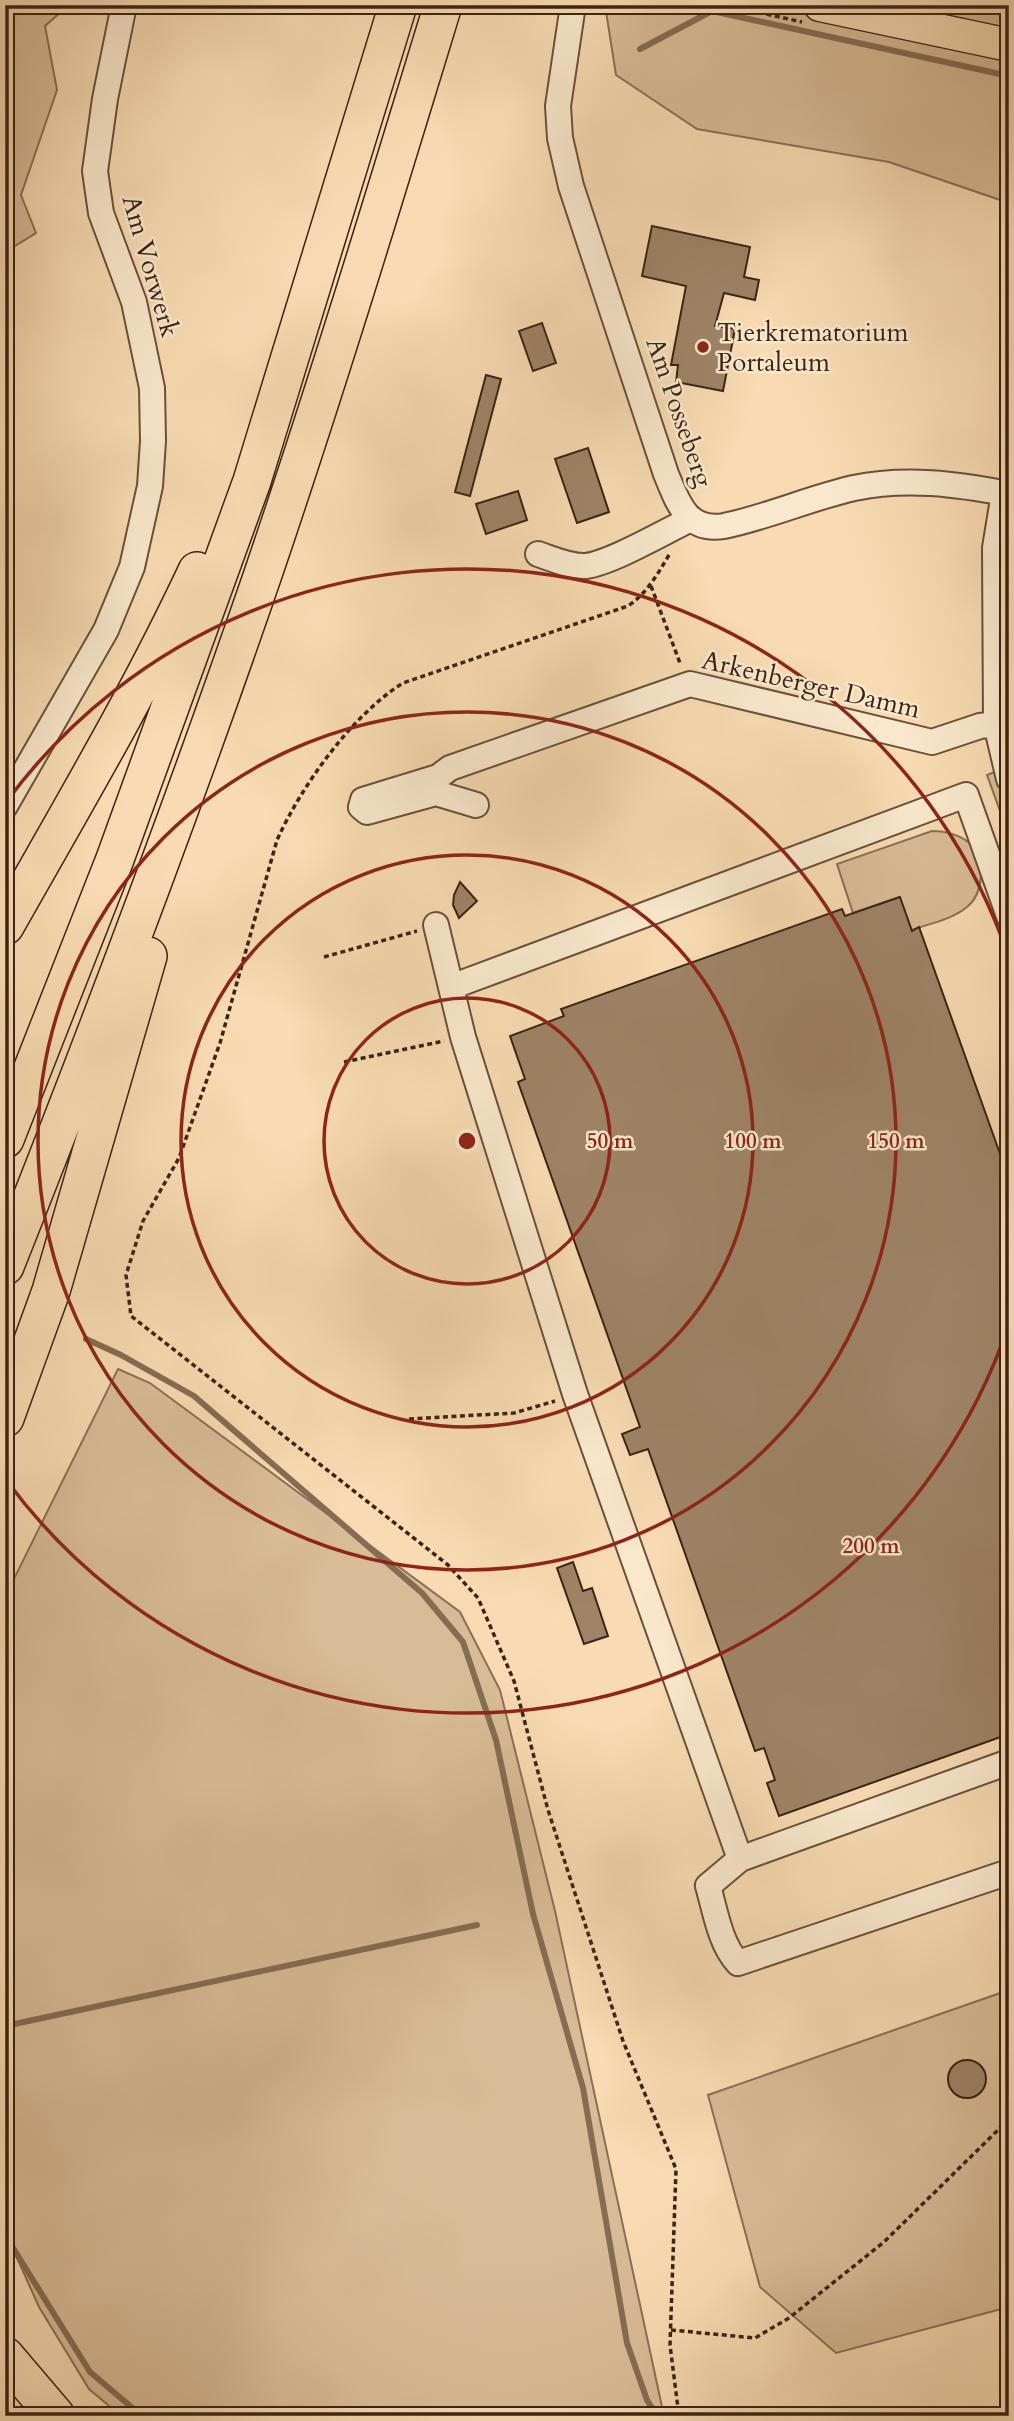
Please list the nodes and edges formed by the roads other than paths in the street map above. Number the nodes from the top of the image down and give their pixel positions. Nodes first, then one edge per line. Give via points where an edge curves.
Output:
1 (124, 5) edge
2 (398, 5) edge
3 (443, 5) edge
4 (573, 5) edge
5 (820, 5) edge
6 (1009, 45) edge
7 (252, 481) junction
8 (1006, 494) edge
9 (691, 519) junction
10 (538, 554) dead end
11 (996, 724) junction
12 (194, 768) junction
13 (1009, 779) edge
14 (476, 805) dead end
15 (5, 806) edge
16 (1009, 916) edge
17 (436, 925) road end
18 (5, 926) edge
19 (451, 987) junction
20 (5, 1139) edge
21 (5, 1266) edge
22 (5, 1418) edge
23 (1009, 1762) edge
24 (740, 1858) junction
25 (1009, 1872) edge
26 (5, 2356) edge
27 (56, 2416) edge

1 - 15 street, Am Vorwerk via 95,171 101,213 134,302 152,388 150,486 132,567 106,630
2 - 7 highway
3 - 12 highway via 263,573
4 - 9 street, Am Posseberg via 558,106 571,186 667,474
5 - 6 main road
7 - 18 highway via 213,535 84,790
7 - 20 highway via 115,859
8 - 9 street, Am Posseberg via 936,482 892,482 854,488 724,526 712,528
8 - 11 street via 995,548
9 - 10 street via 586,566
11 - 13 street
11 - 14 street, Arkenberger Damm via 925,746 690,684 450,768 437,785
12 - 21 highway via 89,1055
12 - 22 highway via 163,904 94,1149 51,1291
16 - 19 street via 966,795
17 - 19 street
19 - 24 street via 575,1394
23 - 24 street
24 - 25 street via 708,1886 725,1943 737,1963
26 - 27 highway

